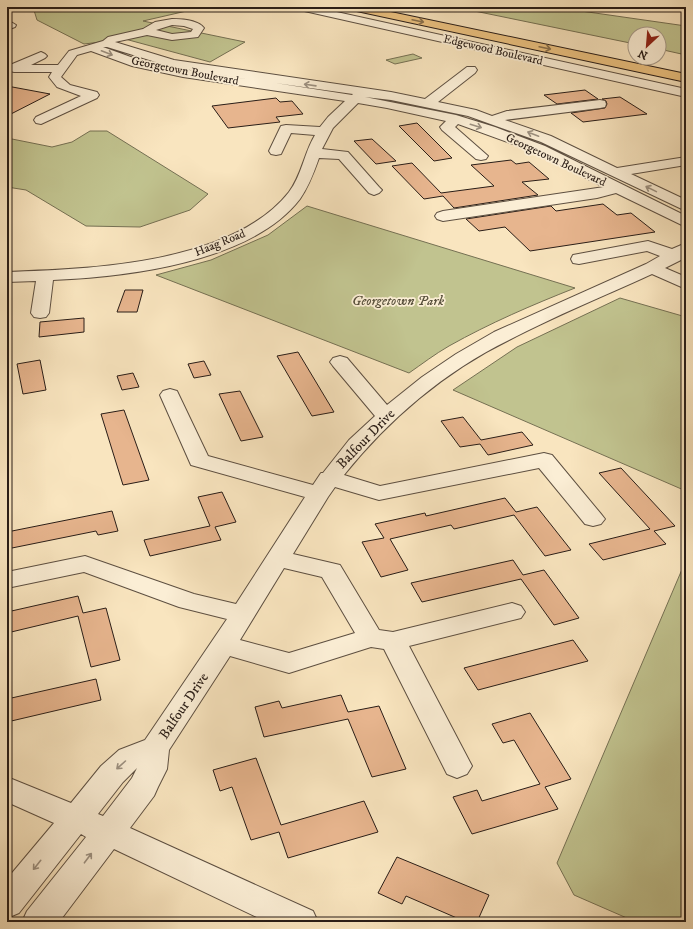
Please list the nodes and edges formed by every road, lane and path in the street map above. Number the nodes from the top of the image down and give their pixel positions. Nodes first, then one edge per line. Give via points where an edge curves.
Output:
1 (300, 7) edge
2 (352, 7) edge
3 (147, 32) dead end
4 (107, 44) junction
5 (91, 47) junction
6 (40, 56) dead end
7 (172, 63) junction
8 (160, 68) junction
9 (60, 69) junction
10 (471, 70) dead end
11 (683, 76) edge
12 (260, 81) junction
13 (333, 88) junction
14 (397, 88) dead end
15 (686, 93) edge
16 (239, 95) dead end
17 (360, 95) junction
18 (428, 103) junction
19 (600, 104) dead end
20 (456, 119) junction
21 (41, 120) dead end
22 (494, 120) junction
23 (324, 131) junction
24 (276, 151) dead end
25 (313, 153) junction
26 (481, 156) dead end
27 (686, 161) edge
28 (616, 180) junction
29 (374, 190) dead end
30 (686, 206) edge
31 (443, 216) dead end
32 (686, 222) edge
33 (680, 252) edge
34 (578, 259) dead end
35 (652, 268) junction
36 (45, 276) junction
37 (7, 277) edge
38 (686, 284) edge
39 (40, 313) dead end
40 (340, 362) dead end
41 (170, 395) dead end
42 (386, 416) junction
43 (324, 486) junction
44 (593, 519) dead end
45 (278, 559) junction
46 (7, 580) edge
47 (512, 612) dead end
48 (244, 615) junction
49 (382, 640) junction
50 (224, 646) junction
51 (155, 748) junction
52 (457, 766) dead end
53 (7, 790) edge
54 (75, 818) junction
55 (108, 832) junction
56 (7, 903) edge
57 (39, 922) edge
58 (301, 922) edge

1 - 15 street, Edgewood Boulevard
2 -> 11 highway
3 - 4 street via 112,39
4 - 5 street, Georgetown Boulevard
4 - 7 street, Georgetown Boulevard
5 -> 8 street, Georgetown Boulevard
5 - 9 street via 73,53
6 - 9 street via 14,68
7 - 8 street
7 - 12 street, Georgetown Boulevard
8 - 12 street, Georgetown Boulevard
9 - 21 street via 55,77 56,81 93,95
10 - 18 street
13 -> 12 street, Georgetown Boulevard
12 - 16 street
12 - 17 street, Georgetown Boulevard
13 - 14 street via 343,80
13 - 17 street, Georgetown Boulevard
17 - 18 street, Georgetown Boulevard
17 - 20 street, Georgetown Boulevard
17 - 23 street, Haag Road via 334,117
18 - 22 street, Georgetown Boulevard
19 - 22 street via 507,116
20 - 26 street via 447,127
20 -> 28 street, Georgetown Boulevard via 522,142
28 -> 22 street, Georgetown Boulevard via 546,139
23 - 24 street via 286,129
23 - 25 street, Haag Road
25 - 29 street via 343,155
25 - 36 street, Haag Road via 303,182 294,196 282,209 247,233 192,255 159,263 125,270
27 - 28 street
30 -> 28 street, Georgetown Boulevard
28 - 31 street via 597,193
28 - 32 street, Georgetown Boulevard
33 - 34 street via 648,246
33 - 35 street, Balfour Drive
35 - 38 street
35 - 42 street, Balfour Drive via 501,336 429,381
36 - 37 street, Haag Road
36 - 39 street
40 - 42 street
41 - 43 street via 200,460
42 - 43 street, Balfour Drive via 357,445
43 - 44 street via 379,493 544,460
43 - 45 street, Balfour Drive
45 - 48 street, Balfour Drive
45 - 49 street via 331,571
46 - 48 street via 85,564 188,601
47 - 49 street
48 - 50 street, Balfour Drive
49 - 50 street via 289,663
49 - 52 street
50 - 51 street, Balfour Drive
51 -> 54 street, Balfour Drive via 129,758
51 - 55 street, Balfour Drive via 152,769 143,787
53 - 54 street
54 - 55 street
54 -> 56 street, Balfour Drive
57 -> 55 street, Balfour Drive
55 - 58 street

